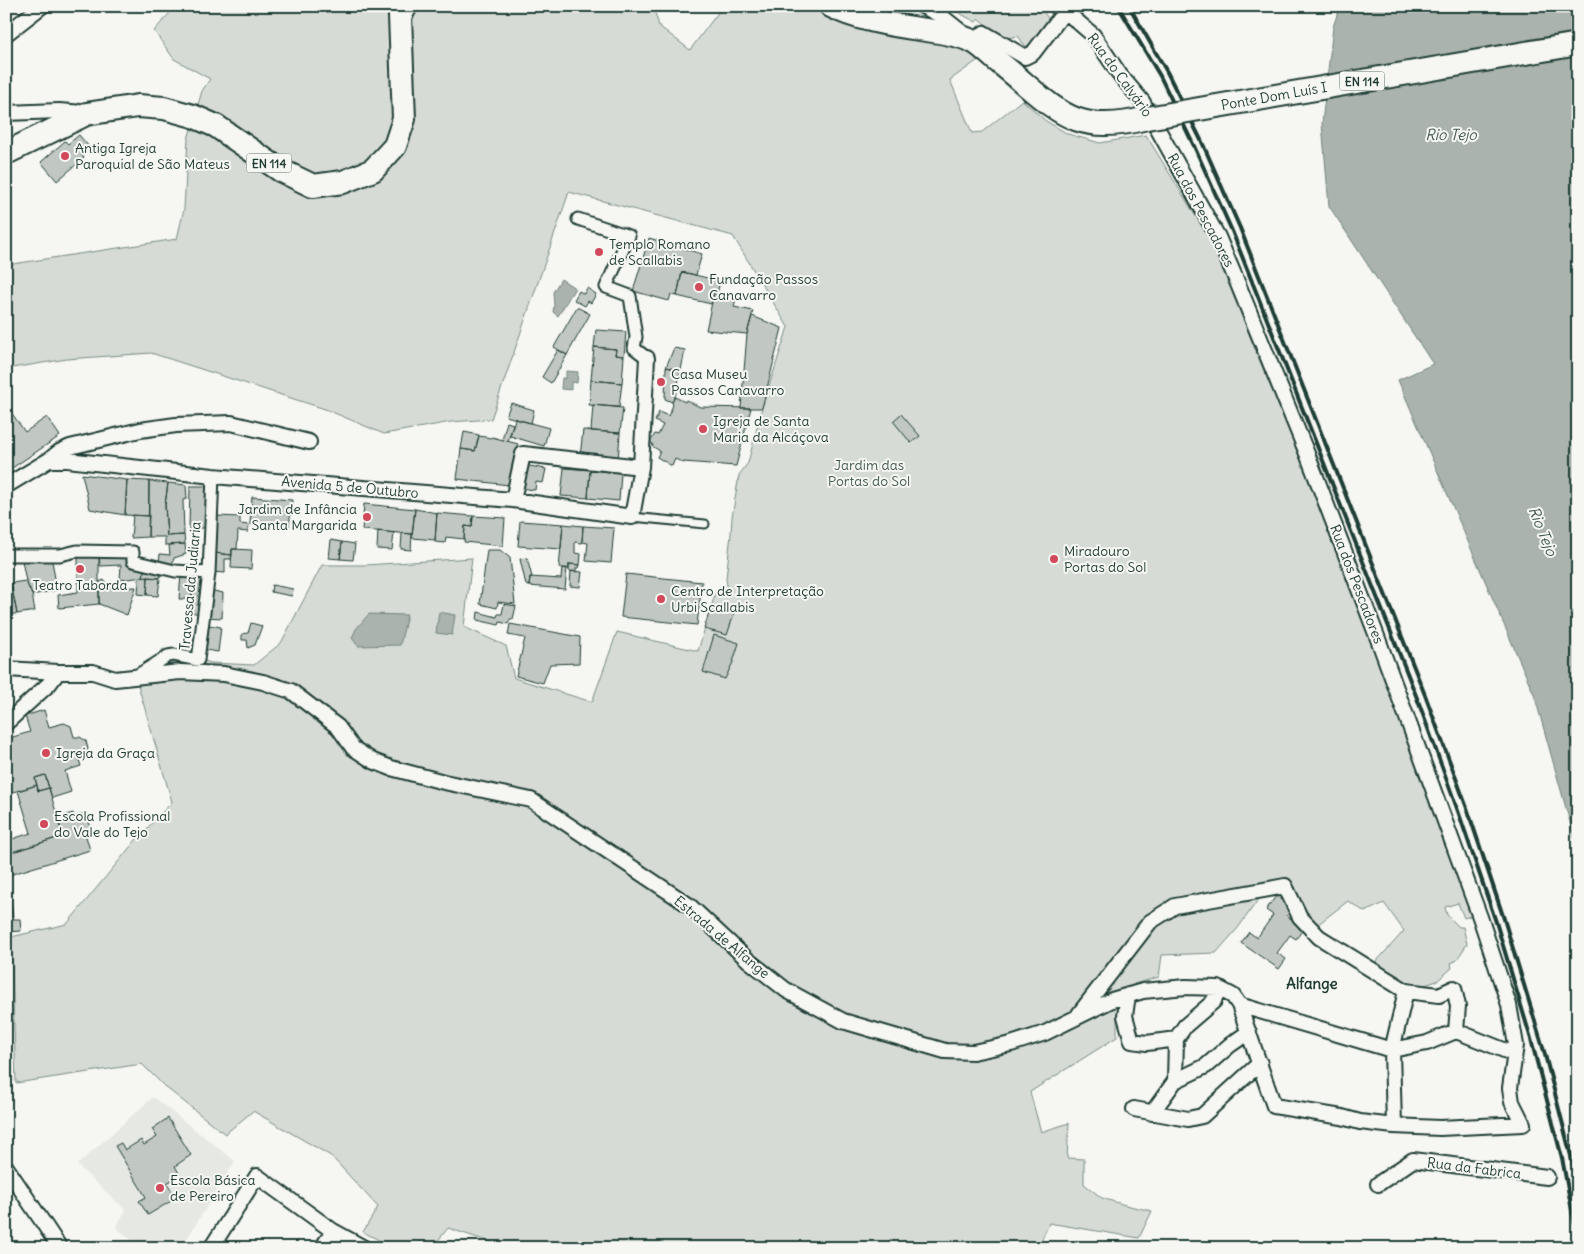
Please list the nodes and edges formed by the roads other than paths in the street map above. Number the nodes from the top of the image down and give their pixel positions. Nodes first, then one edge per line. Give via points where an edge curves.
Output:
1 (42, 6) edge
2 (406, 6) edge
3 (831, 6) edge
4 (922, 6) edge
5 (1061, 8) edge
6 (875, 13) edge
7 (6, 34) edge
8 (974, 42) junction
9 (1578, 44) edge
10 (6, 113) edge
11 (86, 114) junction
12 (1152, 123) junction
13 (6, 153) edge
14 (578, 219) dead end
15 (647, 358) joint
16 (309, 442) dead end
17 (49, 460) junction
18 (641, 467) junction
19 (212, 476) junction
20 (6, 486) edge
21 (513, 500) junction
22 (632, 517) junction
23 (705, 524) dead end
24 (6, 555) edge
25 (209, 573) junction
26 (6, 669) edge
27 (58, 672) junction
28 (136, 676) junction
29 (6, 723) edge
30 (1218, 988) junction
31 (1406, 991) junction
32 (1128, 995) junction
33 (1239, 1005) junction
34 (1075, 1018) junction
35 (1456, 1031) junction
36 (1249, 1032) junction
37 (1176, 1039) junction
38 (1392, 1050) junction
39 (1514, 1054) junction
40 (1260, 1063) junction
41 (1175, 1080) junction
42 (1134, 1109) dead end
43 (1152, 1113) junction
44 (1394, 1126) junction
45 (8, 1171) edge
46 (1547, 1177) dead end
47 (1378, 1184) dead end
48 (333, 1231) junction
49 (60, 1248) edge
50 (211, 1248) edge
51 (322, 1248) edge
52 (364, 1248) edge

1 - 7 street
2 - 11 main road, EN 114 via 400,16 404,119 395,146 373,170 344,182 313,186 280,170 216,126 164,108 138,106
3 - 6 main road, EN 114 via 844,13
4 - 8 street via 940,15
5 - 8 street via 1033,52 1025,56 984,32
5 - 12 street, Rua do Calvário via 1093,35 1142,101
6 - 8 main road, EN 114
8 - 12 main road, EN 114 via 1052,106 1076,120 1110,125
9 - 12 main road, Ponte Dom Luís I / EN 114, bridge
10 - 11 street via 59,111
11 - 13 main road, EN 114
12 - 39 street, Rua dos Pescadores via 1218,237 1308,456 1441,806 1480,918 1509,1005 1516,1045
14 - 15 street via 629,236 606,287 630,296 636,337 634,348
15 - 18 street
16 - 17 street via 231,423 183,424 140,430 70,447
17 - 19 street, Avenida 5 de Outubro
17 - 20 street
18 - 21 street via 523,454
18 - 22 street
19 - 21 street, Avenida 5 de Outubro
19 - 25 street, Travessa da Judiaria
21 - 22 street, Avenida 5 de Outubro
22 - 23 lane
24 - 25 street via 133,552 133,561 175,571
25 - 28 street, Travessa da Judiaria via 198,660 168,656
26 - 27 street, Estrada de Alfange
27 - 28 street, Estrada de Alfange via 93,672 115,679
27 - 29 street
28 - 34 street, Estrada de Alfange via 189,672 224,674 263,682 291,691 338,727 353,748 373,762 444,782 532,800 690,906 786,990 843,1021 945,1051 973,1052 1045,1033
30 - 32 street, Estrada de Alfange via 1186,987
30 - 33 street via 1233,996
30 - 37 street via 1214,1001 1185,1026
31 - 34 street via 1319,937 1300,917 1285,886 1175,906 1150,922
31 - 35 street via 1439,995 1454,988 1458,1006
31 - 38 street
32 - 34 street, Estrada de Alfange via 1096,1006
32 - 37 street via 1125,1016 1132,1042
33 - 36 street
33 - 38 street
35 - 38 street via 1427,1043
35 - 39 street
36 - 40 street
36 - 41 street via 1206,1066
37 - 41 street
38 - 44 street
39 - 44 street, Rua dos Pescadores via 1510,1088 1514,1107 1523,1124 1440,1128
40 - 43 street via 1202,1116 1188,1119
40 - 44 street via 1274,1106
41 - 43 street
42 - 43 street
45 - 49 street
46 - 47 street, Rua da Fabrica via 1413,1160
48 - 50 street via 256,1176
48 - 51 street
48 - 52 street

